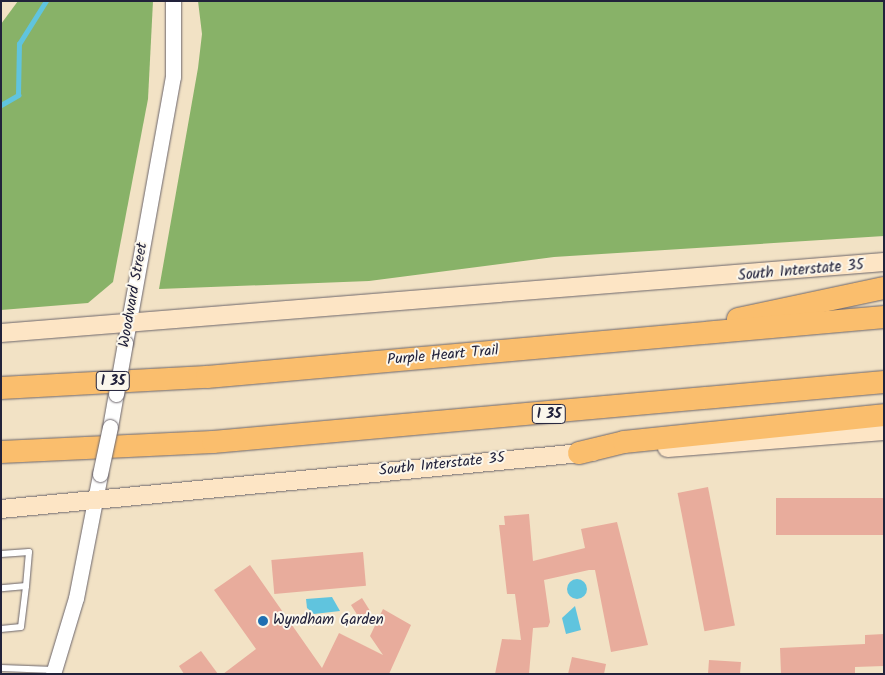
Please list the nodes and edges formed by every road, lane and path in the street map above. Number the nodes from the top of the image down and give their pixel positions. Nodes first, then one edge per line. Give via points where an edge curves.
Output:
1 (173, 1) edge
2 (884, 262) edge
3 (884, 288) edge
4 (884, 317) edge
5 (128, 321) junction
6 (1, 333) edge
7 (679, 335) junction
8 (884, 382) edge
9 (7, 386) edge
10 (884, 415) edge
11 (884, 431) edge
12 (62, 448) junction
13 (1, 452) edge
14 (579, 452) junction
15 (1, 462) edge
16 (95, 502) junction
17 (1, 509) edge
18 (1, 554) edge
19 (26, 586) junction
20 (1, 588) edge
21 (1, 629) edge
22 (1, 668) edge
23 (53, 672) edge

1 - 5 street, Woodward Street via 173,77
2 - 5 main road, South Interstate 35 via 662,283
3 - 7 highway via 796,303
4 - 7 highway, Purple Heart Trail / I 35
5 - 6 main road, South Interstate 35
5 - 16 street, Woodward Street, bridge
7 - 9 highway, Purple Heart Trail / I 35 via 207,377
8 - 12 highway, I 35 via 223,441
10 - 14 highway via 624,442
11 - 14 main road, South Interstate 35
12 - 13 highway, I 35
12 - 15 highway
14 - 16 main road, South Interstate 35
16 - 17 main road, South Interstate 35
16 - 23 street, Woodward Street via 76,598
18 - 19 lane via 29,552
19 - 20 lane
19 - 21 lane via 22,627
22 - 23 lane

